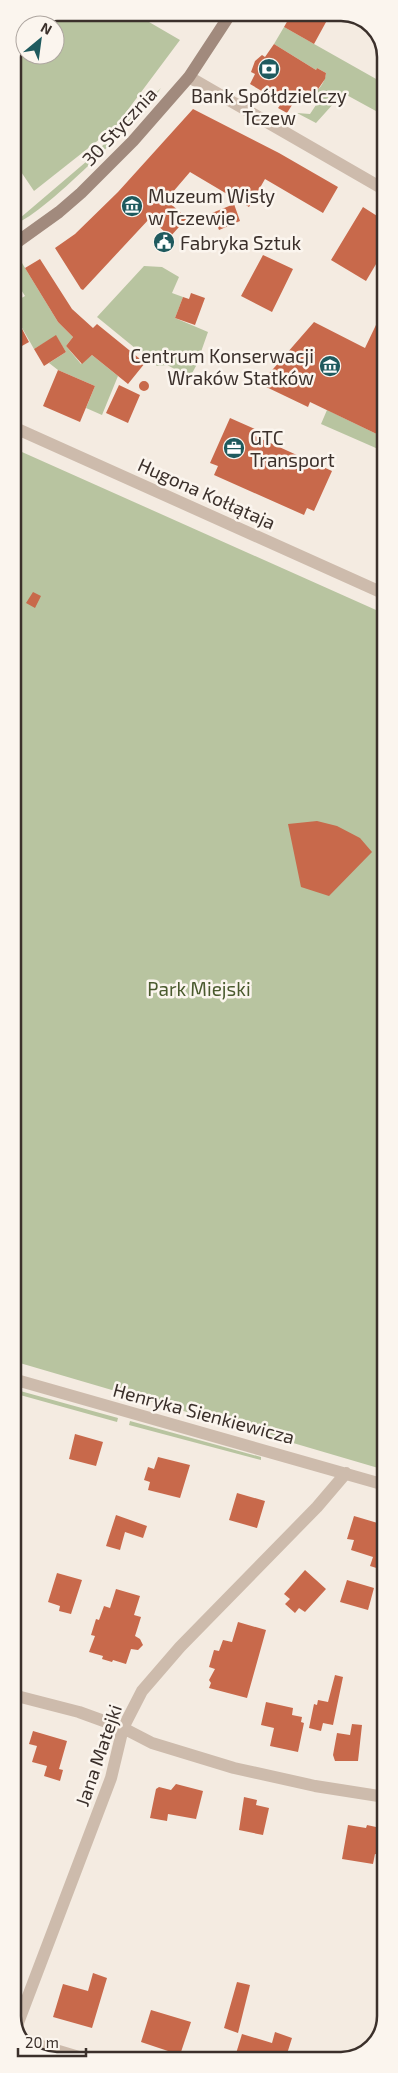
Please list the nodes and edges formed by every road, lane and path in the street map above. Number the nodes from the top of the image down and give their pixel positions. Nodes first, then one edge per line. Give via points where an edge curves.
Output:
1 (226, 21) edge
2 (189, 77) junction
3 (376, 185) edge
4 (21, 236) edge
5 (21, 431) edge
6 (376, 590) edge
7 (22, 1382) edge
8 (346, 1473) junction
9 (377, 1482) edge
10 (22, 1697) edge
11 (123, 1728) junction
12 (377, 1796) edge
13 (22, 2012) edge
14 (34, 2044) edge
15 (62, 2052) edge

1 - 2 street, 30 Stycznia
2 - 3 street
2 - 4 street, 30 Stycznia via 133,141 81,193
5 - 6 street, Hugona Kołłątaja
7 - 8 street, Henryka Sienkiewicza
8 - 9 street, Henryka Sienkiewicza
8 - 11 street, Jana Matejki via 180,1647 142,1691
10 - 11 street via 79,1712
11 - 12 street via 152,1743 234,1768
11 - 13 street, Jana Matejki via 111,1778
14 - 15 street

